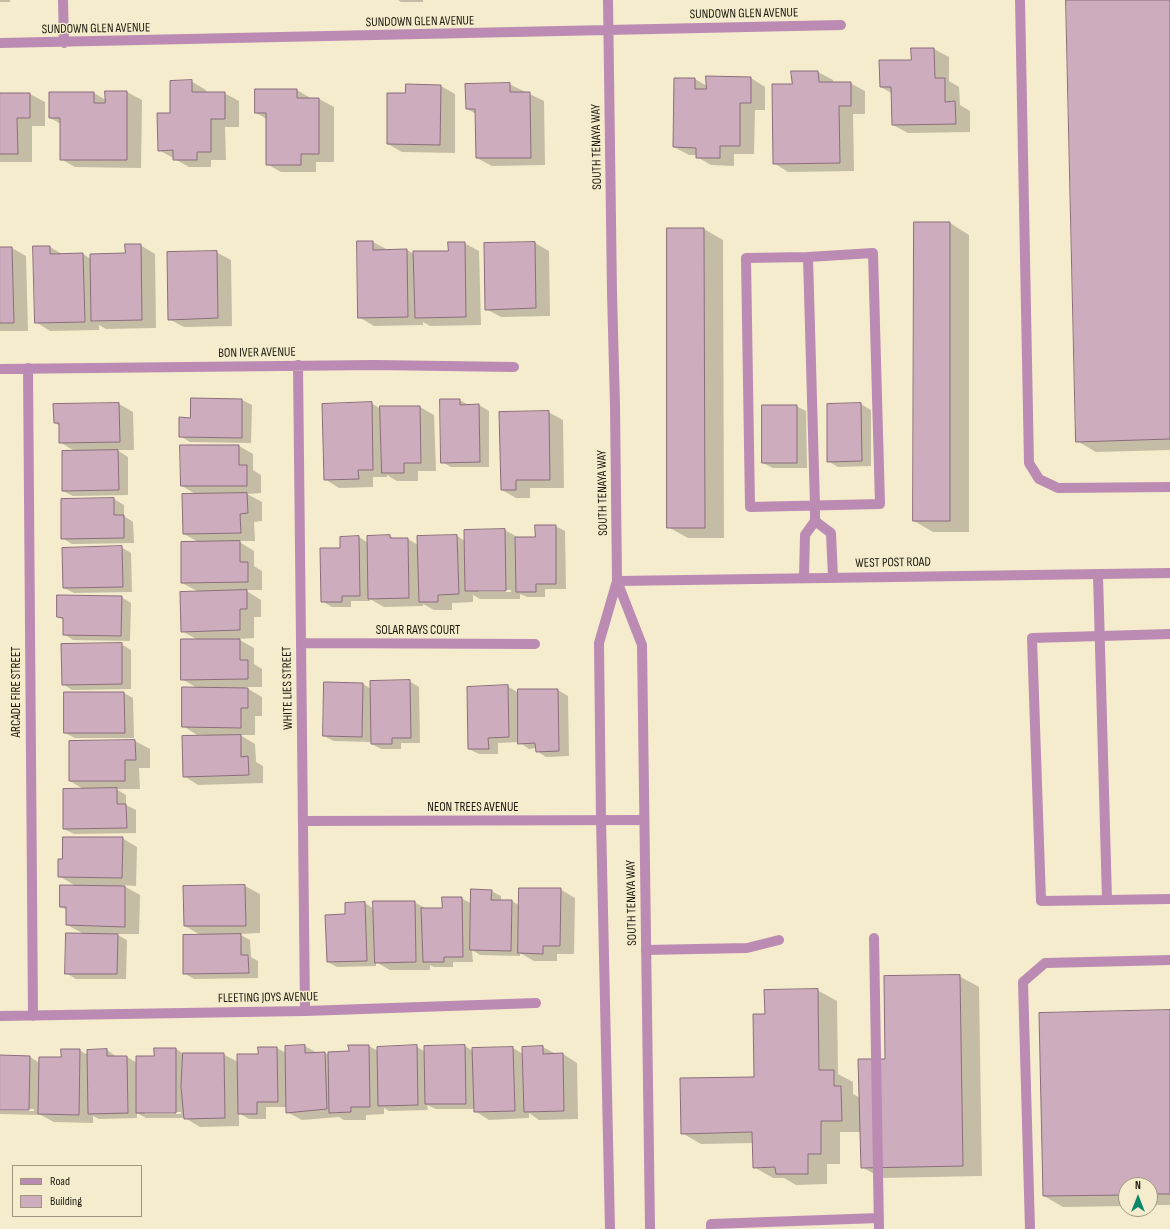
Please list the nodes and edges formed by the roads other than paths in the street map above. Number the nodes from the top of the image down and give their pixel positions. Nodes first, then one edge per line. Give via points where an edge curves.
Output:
1 (63, 0) edge
2 (608, 0) edge
3 (1020, 0) edge
4 (841, 25) dead end
5 (609, 30) junction
6 (0, 43) edge
7 (64, 43) junction
8 (808, 257) junction
9 (298, 365) junction
10 (514, 367) dead end
11 (28, 368) junction
12 (0, 369) edge
13 (1170, 487) edge
14 (815, 506) junction
15 (815, 521) junction
16 (1170, 573) edge
17 (1098, 575) junction
18 (804, 577) junction
19 (833, 577) junction
20 (617, 581) junction
21 (1170, 634) edge
22 (1100, 636) junction
23 (301, 643) junction
24 (535, 644) dead end
25 (600, 820) junction
26 (644, 820) junction
27 (303, 821) junction
28 (1170, 899) edge
29 (1107, 900) junction
30 (874, 938) dead end
31 (779, 940) dead end
32 (646, 950) junction
33 (1170, 960) edge
34 (536, 1003) dead end
35 (304, 1011) junction
36 (0, 1016) edge
37 (33, 1016) junction
38 (879, 1218) junction
39 (610, 1229) edge
40 (650, 1229) edge
41 (711, 1229) edge
42 (879, 1229) edge
43 (1030, 1229) edge

1 - 7 street
2 - 5 street, SOUTH TENAYA WAY
3 - 13 street via 1029,463 1038,479 1058,488
4 - 5 street, SUNDOWN GLEN AVENUE
5 - 7 street, SUNDOWN GLEN AVENUE
5 - 20 street, SOUTH TENAYA WAY
6 - 7 street, SUNDOWN GLEN AVENUE
8 - 14 street
8 - 14 street via 746,258 750,507
8 - 14 street via 873,253 875,308 880,504
9 - 10 street, BON IVER AVENUE
9 - 11 street, BON IVER AVENUE
9 - 23 street, WHITE LIES STREET
11 - 12 street, BON IVER AVENUE
11 - 37 street, ARCADE FIRE STREET
14 - 15 street
15 - 18 street via 805,535
15 - 19 street via 831,533
16 - 17 street, WEST POST ROAD
17 - 19 street, WEST POST ROAD
17 - 22 street
18 - 19 street, WEST POST ROAD
18 - 20 street, WEST POST ROAD
20 - 25 street, SOUTH TENAYA WAY via 599,643
20 - 26 street, SOUTH TENAYA WAY via 642,645
21 - 22 street
22 - 29 street
22 - 29 street via 1032,638 1041,901
23 - 24 street, SOLAR RAYS COURT
23 - 27 street, WHITE LIES STREET
25 - 26 street, NEON TREES AVENUE
25 - 27 street, NEON TREES AVENUE
25 - 39 street, SOUTH TENAYA WAY
26 - 32 street, SOUTH TENAYA WAY
27 - 35 street, WHITE LIES STREET
28 - 29 street
30 - 38 street
31 - 32 street via 747,948
32 - 40 street, SOUTH TENAYA WAY
33 - 43 street via 1045,963 1023,982
34 - 35 street, FLEETING JOYS AVENUE
35 - 37 street, FLEETING JOYS AVENUE
36 - 37 street, FLEETING JOYS AVENUE
38 - 41 street via 711,1224
38 - 42 street

